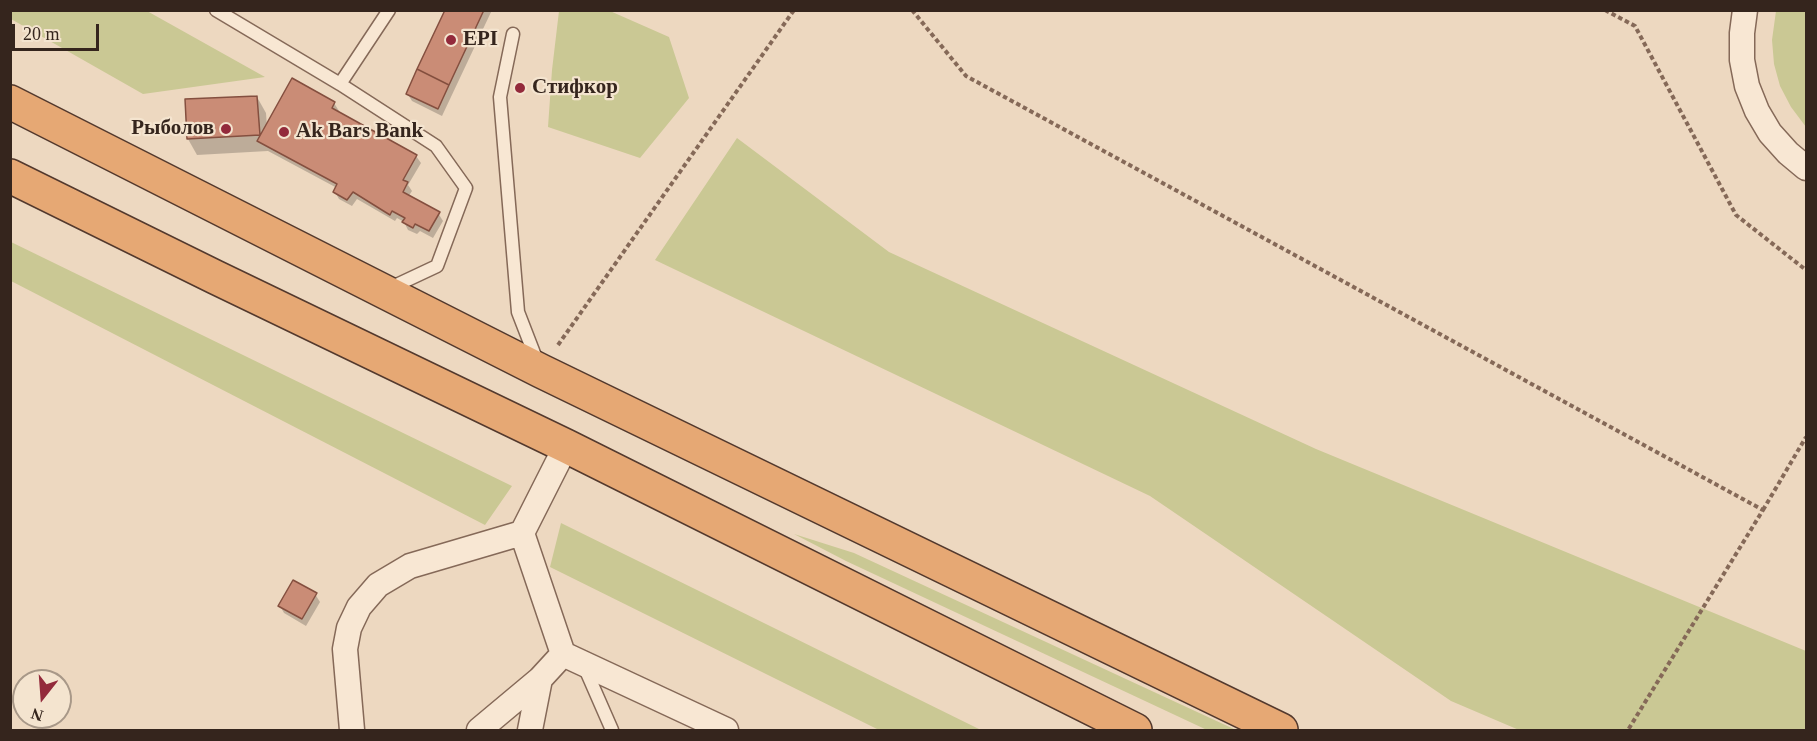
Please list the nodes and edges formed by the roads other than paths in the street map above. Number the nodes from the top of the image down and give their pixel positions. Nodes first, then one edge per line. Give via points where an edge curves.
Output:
1 (216, 10) edge
2 (389, 10) edge
3 (1745, 10) edge
4 (513, 34) dead end
5 (340, 84) junction
6 (10, 102) edge
7 (1806, 168) edge
8 (10, 176) edge
9 (385, 291) junction
10 (541, 370) junction
11 (566, 446) junction
12 (522, 533) junction
13 (573, 658) junction
14 (540, 679) junction
15 (352, 730) edge
16 (480, 730) edge
17 (530, 730) edge
18 (612, 730) edge
19 (726, 730) edge
20 (1135, 730) edge
21 (1281, 730) edge

1 - 5 lane
2 - 5 lane
3 - 7 street via 1742,60 1756,111 1776,140
4 - 10 lane via 500,97 518,312
5 - 9 lane via 436,146 466,188 437,266
6 - 9 highway
8 - 11 highway
9 - 10 highway
10 - 21 highway
11 - 12 street
11 - 20 highway
12 - 13 street
12 - 15 street via 410,566 378,585 359,606 349,627 345,649
13 - 14 street
13 - 18 lane
13 - 19 street
14 - 16 street
14 - 17 street

